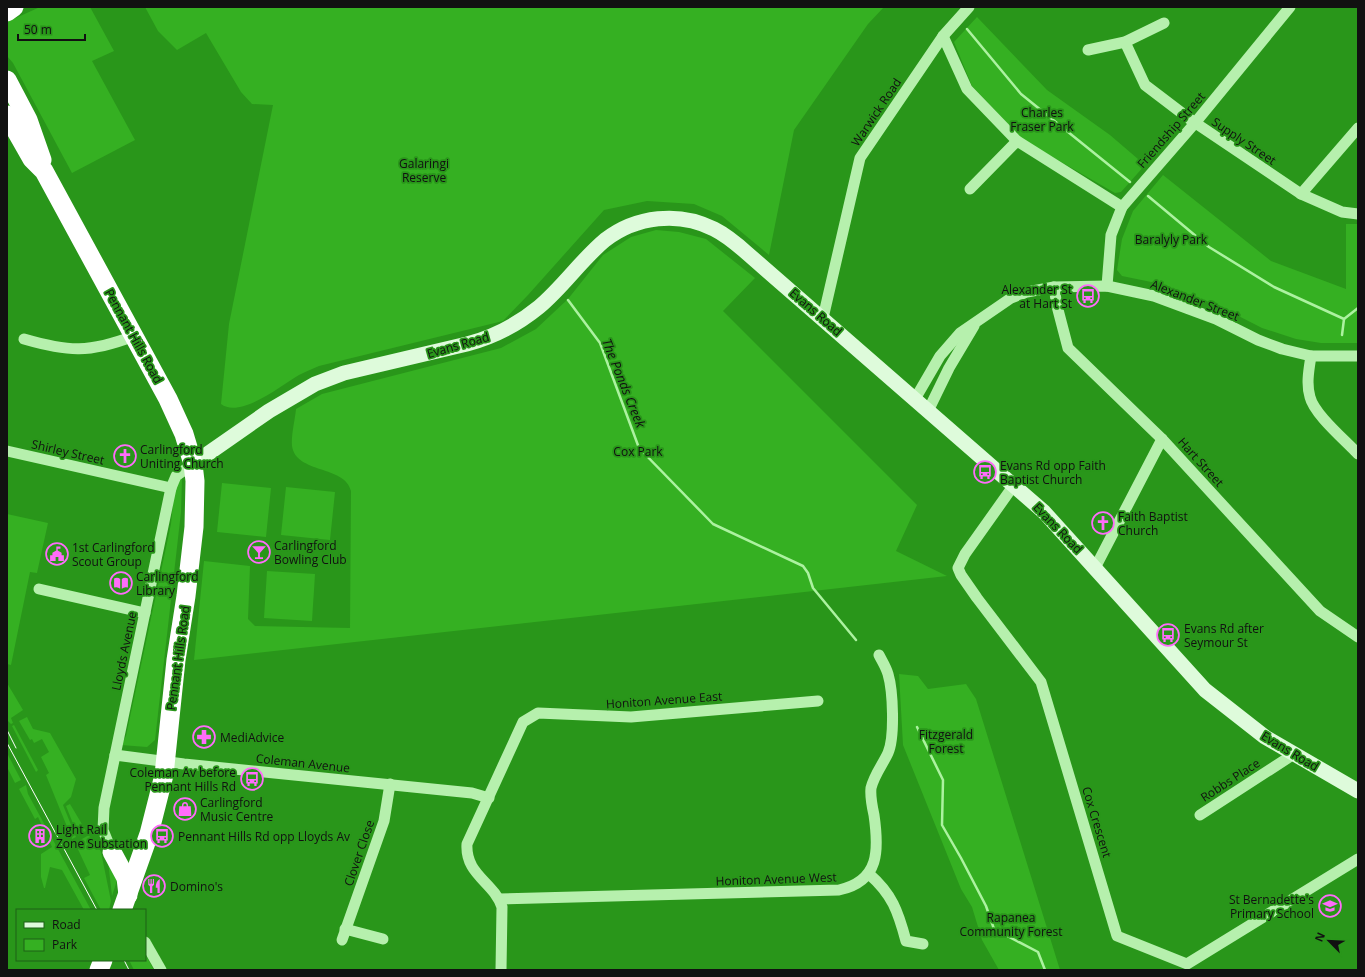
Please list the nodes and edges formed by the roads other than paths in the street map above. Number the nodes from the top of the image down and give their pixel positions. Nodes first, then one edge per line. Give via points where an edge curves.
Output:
1 (14, 7) edge
2 (969, 7) edge
3 (1290, 7) edge
4 (7, 12) edge
5 (1164, 23) dead end
6 (943, 36) junction
7 (1125, 42) junction
8 (1088, 50) dead end
9 (7, 80) edge
10 (7, 115) edge
11 (1195, 123) junction
12 (1358, 128) edge
13 (1017, 141) junction
14 (44, 171) junction
15 (970, 189) dead end
16 (1302, 194) junction
17 (1122, 206) junction
18 (1358, 214) edge
19 (1107, 286) junction
20 (1054, 287) junction
21 (823, 318) junction
22 (979, 319) junction
23 (134, 336) junction
24 (24, 339) dead end
25 (1311, 356) junction
26 (1358, 356) edge
27 (915, 399) junction
28 (928, 411) junction
29 (1162, 440) junction
30 (7, 451) edge
31 (1358, 454) edge
32 (193, 464) junction
33 (1014, 485) junction
34 (171, 488) junction
35 (1095, 568) junction
36 (39, 589) dead end
37 (145, 613) junction
38 (1358, 637) edge
39 (879, 655) dead end
40 (818, 701) dead end
41 (1294, 754) junction
42 (115, 755) junction
43 (166, 762) junction
44 (390, 784) junction
45 (1358, 791) edge
46 (489, 798) junction
47 (1200, 815) dead end
48 (112, 852) joint
49 (1358, 859) edge
50 (869, 874) junction
51 (499, 899) junction
52 (124, 906) edge
53 (383, 939) dead end
54 (146, 944) edge
55 (923, 944) dead end
56 (161, 970) edge
57 (500, 970) edge

1 - 4 highway
2 - 6 street, Warwick Road
3 - 11 street, Friendship Street
5 - 7 street
6 - 13 street via 967,89
6 - 21 street, Warwick Road via 860,158
7 - 8 street
7 - 11 street, Supply Street via 1145,85
9 - 14 highway, Pennant Hills Road via 28,120
10 - 14 highway, Pennant Hills Road via 32,159
11 - 16 street, Supply Street
11 - 17 street, Friendship Street
12 - 16 street
13 - 15 street
13 - 17 street
14 - 23 highway, Pennant Hills Road
16 - 18 street, Supply Street via 1342,212
17 - 19 street, Friendship Street via 1111,235
19 - 20 street, Alexander Street
19 - 25 street, Alexander Street via 1154,296 1216,319 1271,345
20 - 22 street, Alexander Street via 1011,298
20 - 29 street, Hart Street via 1068,348
21 - 27 street, Evans Road
21 - 32 street, Evans Road via 748,254 714,229 692,221 671,218 642,222 629,226 605,240 539,307 503,331 473,343 344,374 314,384 269,411
22 - 27 street, Alexander Street via 950,343
22 - 28 street, Alexander Street via 958,351
23 - 24 street via 88,350 62,349
23 - 32 highway, Pennant Hills Road via 178,419
25 - 26 street, Alexander Street
25 - 31 street via 1308,385 1315,409
27 - 28 street, Evans Road
28 - 33 street, Evans Road
29 - 35 street
29 - 38 street, Hart Street via 1320,611
30 - 34 street, Shirley Street
32 - 34 street, Lloyds Avenue via 176,476
32 - 43 highway, Pennant Hills Road via 195,503 191,556 176,660
33 - 35 street, Evans Road via 1044,512
33 - 49 street, Cox Crescent via 965,554 958,568 977,598 1042,682 1117,936 1187,964
34 - 37 street, Lloyds Avenue
35 - 41 street, Evans Road via 1205,690 1243,721
36 - 37 street
37 - 42 street, Lloyds Avenue
39 - 50 street via 889,676 893,732 888,752 871,790 876,846 874,866
40 - 46 street, Honiton Avenue East via 631,717 538,713 528,717 519,728
41 - 45 street, Evans Road
41 - 47 street, Robbs Place
42 - 43 street, Coleman Avenue
42 - 48 street, Lloyds Avenue via 102,820 105,837
43 - 44 street, Coleman Avenue
43 - 52 highway, Pennant Hills Road via 152,821
44 - 46 street, Coleman Avenue via 472,793
44 - 53 street, Clover Close via 384,821 344,934
46 - 51 street, Honiton Avenue East via 468,838 467,857 473,869
48 - 52 highway via 126,878
50 - 51 street, Honiton Avenue West via 853,886 840,890
50 - 55 street via 883,886 895,904 906,941
51 - 57 street via 502,907
54 - 56 street

